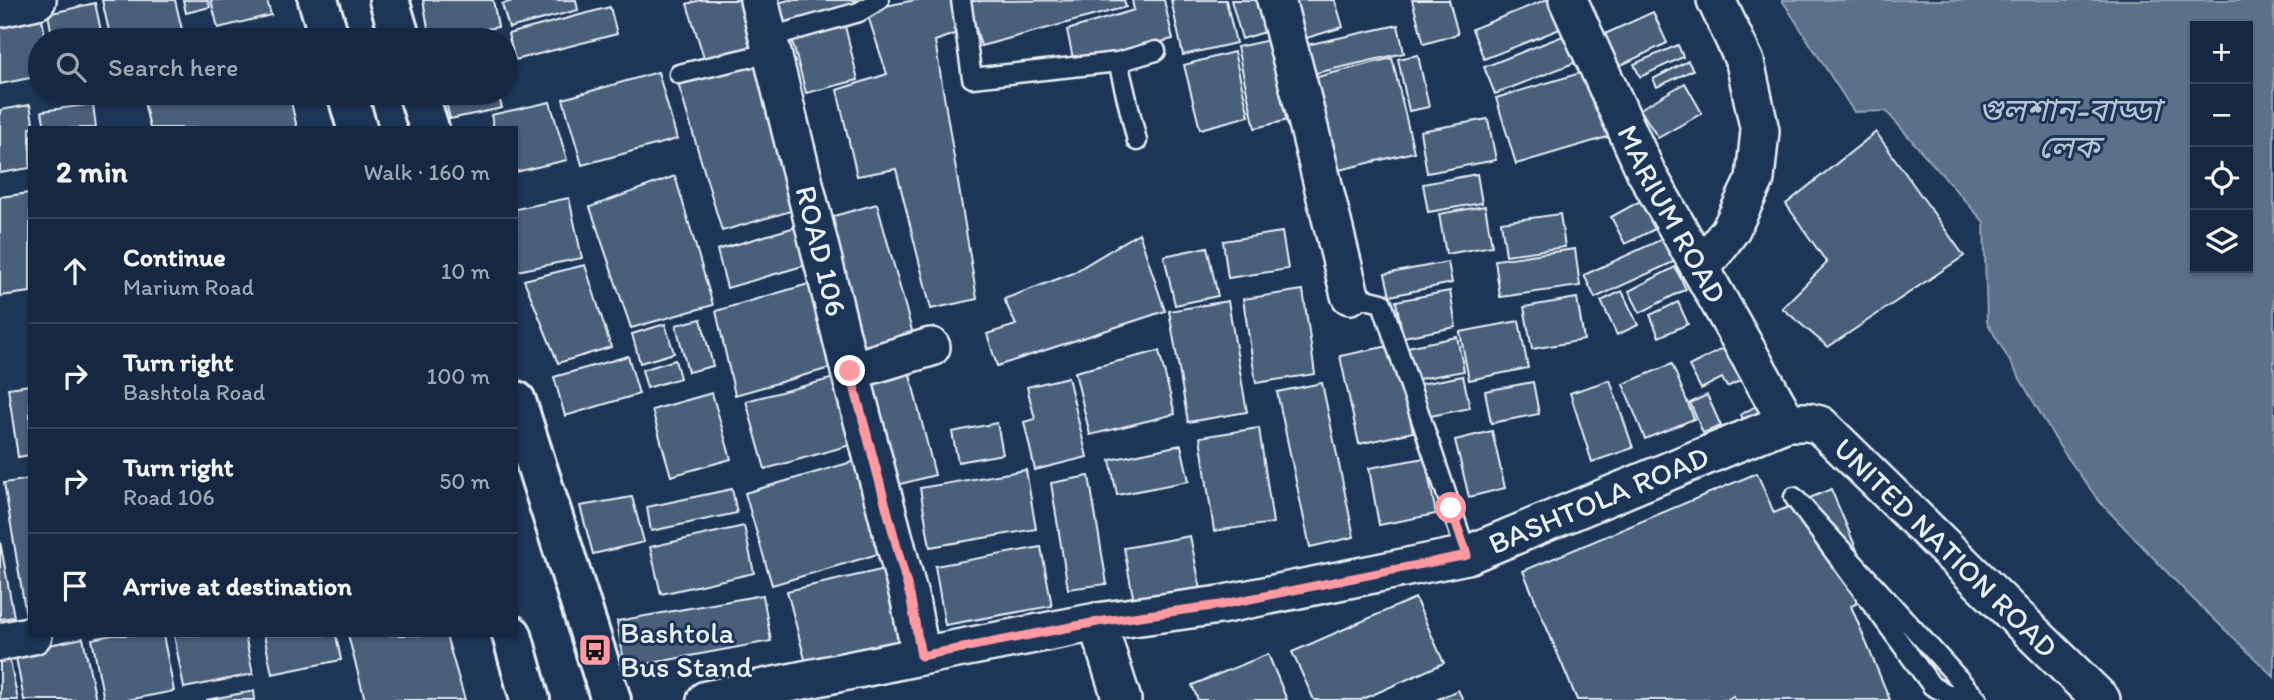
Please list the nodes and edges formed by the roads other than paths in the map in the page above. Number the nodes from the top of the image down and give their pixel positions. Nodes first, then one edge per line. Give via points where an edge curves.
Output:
1 (37, 0) edge
2 (317, 0) edge
3 (388, 0) edge
4 (759, 0) edge
5 (879, 0) edge
6 (961, 0) edge
7 (1276, 0) edge
8 (1568, 0) edge
9 (1716, 0) edge
10 (0, 8) edge
11 (326, 28) edge
12 (397, 28) edge
13 (771, 45) junction
14 (1156, 51) dead end
15 (1118, 62) junction
16 (679, 74) dead end
17 (350, 105) edge
18 (422, 105) edge
19 (357, 126) edge
20 (428, 126) edge
21 (1137, 141) dead end
22 (1701, 269) junction
23 (1350, 295) joint
24 (931, 347) dead end
25 (850, 371) junction
26 (518, 407) edge
27 (1804, 423) junction
28 (1467, 555) junction
29 (1097, 622) junction
30 (28, 636) edge
31 (513, 637) edge
32 (0, 642) edge
33 (921, 656) junction
34 (530, 700) edge
35 (611, 700) edge
36 (706, 700) edge
37 (1122, 700) edge
38 (1960, 700) edge
39 (1978, 700) edge
40 (2101, 700) edge

1 - 10 street
2 - 11 main road
3 - 12 main road
4 - 13 street, ROAD 106
5 - 13 lane
6 - 15 lane via 972,78
7 - 23 street
8 - 22 street, MARIUM ROAD via 1646,172
9 - 22 street via 1745,62 1760,131 1755,179 1731,229
13 - 16 lane
13 - 25 street, ROAD 106
14 - 15 lane
15 - 21 lane
17 - 19 main road
18 - 20 main road
22 - 27 street, MARIUM ROAD
23 - 28 lane via 1382,303
24 - 25 street
25 - 33 street, ROAD 106 via 911,600
26 - 35 main road
27 - 28 street, BASHTOLA ROAD
27 - 40 street, UNITED NATION ROAD
28 - 29 street, BASHTOLA ROAD via 1220,605
29 - 33 street, BASHTOLA ROAD
29 - 37 street
30 - 32 street
31 - 34 main road
33 - 36 street
38 - 39 lane via 1932,686 1794,497

